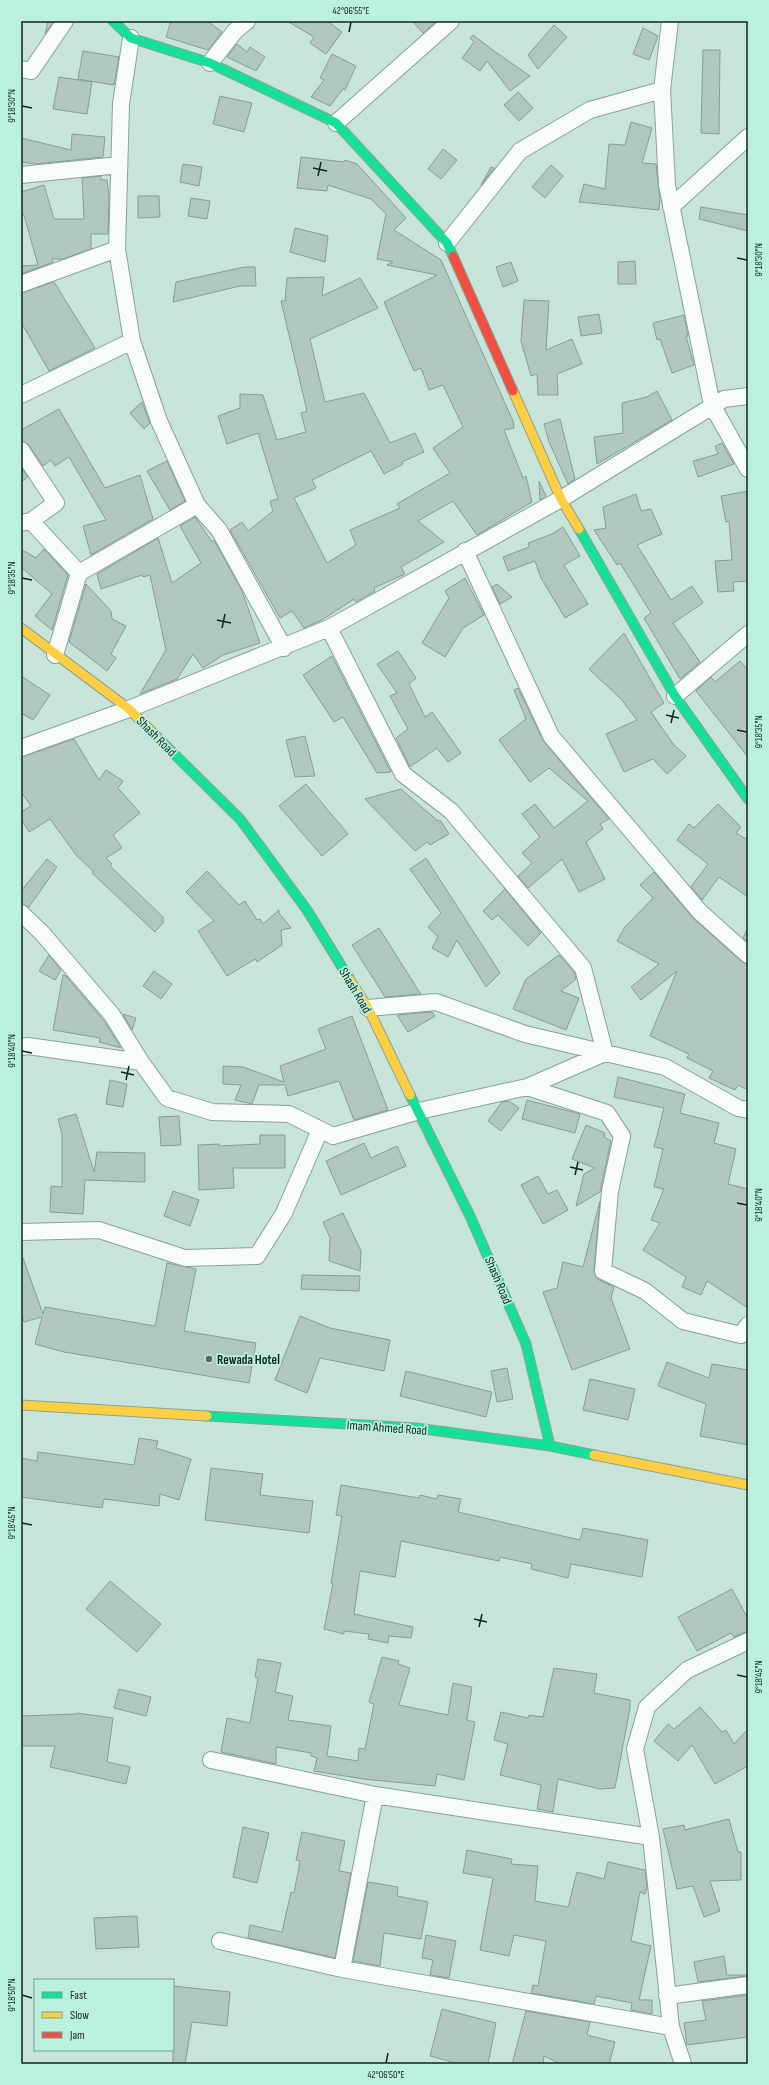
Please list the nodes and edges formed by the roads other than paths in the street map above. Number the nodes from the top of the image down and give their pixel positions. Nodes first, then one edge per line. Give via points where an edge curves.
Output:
1 (65, 21) edge
2 (113, 21) edge
3 (247, 21) edge
4 (451, 21) edge
5 (670, 21) edge
6 (131, 38) junction
7 (210, 62) junction
8 (21, 69) edge
9 (662, 90) junction
10 (336, 123) junction
11 (748, 137) edge
12 (120, 165) junction
13 (21, 175) edge
14 (671, 208) junction
15 (447, 243) junction
16 (117, 249) junction
17 (21, 284) edge
18 (132, 341) junction
19 (21, 395) edge
20 (748, 396) edge
21 (712, 405) junction
22 (21, 450) edge
23 (748, 469) edge
24 (561, 499) junction
25 (197, 505) junction
26 (26, 522) edge
27 (465, 551) junction
28 (79, 573) junction
29 (21, 628) edge
30 (329, 628) junction
31 (748, 634) edge
32 (284, 648) junction
33 (55, 655) junction
34 (675, 696) junction
35 (129, 709) junction
36 (21, 748) edge
37 (748, 799) edge
38 (21, 913) edge
39 (748, 955) edge
40 (368, 1008) junction
41 (21, 1047) edge
42 (605, 1053) junction
43 (141, 1062) junction
44 (527, 1086) junction
45 (748, 1110) edge
46 (419, 1111) junction
47 (320, 1130) junction
48 (21, 1232) edge
49 (748, 1325) edge
50 (22, 1403) edge
51 (550, 1446) junction
52 (748, 1485) edge
53 (748, 1641) edge
54 (211, 1760) dead end
55 (375, 1796) junction
56 (651, 1837) junction
57 (220, 1941) dead end
58 (342, 1969) junction
59 (748, 1985) edge
60 (667, 1996) junction
61 (671, 2027) junction
62 (684, 2064) edge

1 - 8 street via 32,71
2 - 6 main road
3 - 7 street via 235,31
4 - 10 street
5 - 9 street
6 - 7 main road
6 - 12 street via 121,104
7 - 10 main road
9 - 14 street via 667,185
9 - 15 street via 590,110 520,151
10 - 15 main road
11 - 14 street
12 - 13 street
12 - 16 street
14 - 21 street
15 - 24 main road
16 - 17 street
16 - 18 street
18 - 19 street
18 - 25 street via 159,421
20 - 21 street via 724,398
21 - 23 street
21 - 24 street
22 - 26 street via 56,503
24 - 27 street
24 - 34 main road
25 - 28 street
25 - 32 street via 219,530
26 - 28 street
27 - 30 street
27 - 39 street via 551,736 700,912
28 - 33 street
29 - 33 main road, Shash Road
30 - 32 street
30 - 42 street via 403,774 451,811 583,968
31 - 34 street
32 - 35 street
33 - 35 main road, Shash Road
34 - 37 main road
35 - 36 street
35 - 40 main road, Shash Road via 240,819 307,910
38 - 43 street via 42,933 112,1015
40 - 42 street via 436,1002 525,1034
40 - 46 main road, Shash Road
41 - 43 street
42 - 44 street
42 - 45 street via 665,1067 738,1108
43 - 47 street via 167,1098 212,1112 289,1114
44 - 46 street
44 - 49 street via 607,1113 622,1136 610,1191 603,1271 645,1291 683,1321 741,1336
46 - 47 street via 333,1136
46 - 51 main road, Shash Road via 470,1216 526,1344
47 - 48 street via 284,1213 257,1256 185,1258 98,1230
50 - 51 main road, Imam Ahmed Road via 416,1428
51 - 52 main road, Imam Ahmed Road
53 - 56 street via 687,1670 647,1707 635,1749
54 - 55 street
55 - 56 street
55 - 58 street
56 - 60 street
57 - 58 street
58 - 61 street
59 - 60 street
60 - 61 street
61 - 62 street

